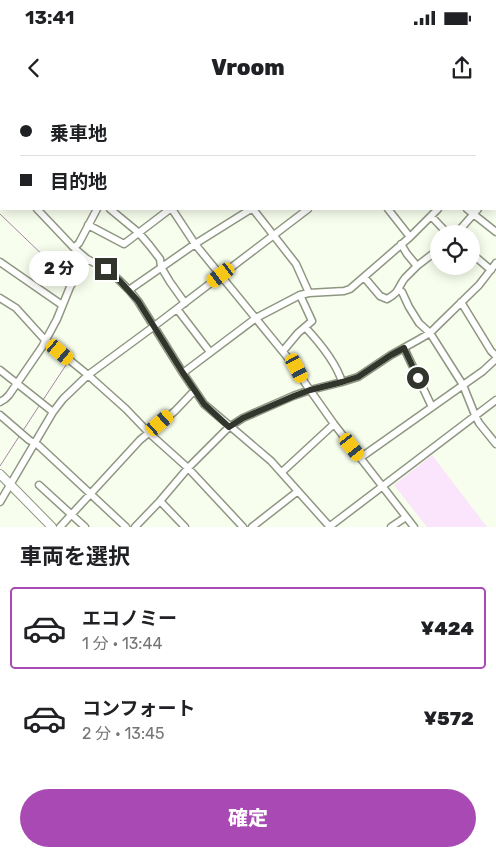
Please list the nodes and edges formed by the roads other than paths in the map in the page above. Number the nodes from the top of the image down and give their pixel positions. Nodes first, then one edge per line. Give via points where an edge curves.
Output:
1 (38, 210) edge
2 (96, 210) edge
3 (111, 210) edge
4 (170, 210) edge
5 (172, 210) edge
6 (250, 210) edge
7 (253, 210) edge
8 (307, 210) edge
9 (389, 210) edge
10 (437, 210) edge
11 (476, 211) edge
12 (431, 216) junction
13 (88, 225) junction
14 (440, 225) edge
15 (464, 225) edge
16 (496, 232) edge
17 (139, 233) junction
18 (274, 235) junction
19 (410, 236) junction
20 (195, 244) junction
21 (401, 244) junction
22 (74, 248) junction
23 (430, 256) edge
24 (86, 259) junction
25 (480, 261) edge
26 (0, 262) edge
27 (496, 264) edge
28 (417, 266) junction
29 (161, 267) junction
30 (491, 270) junction
31 (221, 275) junction
32 (364, 277) junction
33 (128, 290) junction
34 (399, 290) junction
35 (309, 292) junction
36 (300, 294) junction
37 (0, 298) edge
38 (461, 302) junction
39 (185, 303) junction
40 (62, 304) junction
41 (177, 309) junction
42 (256, 318) junction
43 (153, 327) junction
44 (305, 327) junction
45 (430, 333) junction
46 (45, 340) junction
47 (404, 348) junction
48 (283, 351) junction
49 (210, 352) junction
50 (496, 358) edge
51 (0, 370) edge
52 (183, 373) junction
53 (88, 375) junction
54 (342, 382) junction
55 (17, 384) junction
56 (463, 386) junction
57 (310, 390) junction
58 (194, 391) junction
59 (496, 400) edge
60 (0, 402) edge
61 (432, 407) junction
62 (54, 412) junction
63 (475, 415) junction
64 (0, 416) edge
65 (334, 424) junction
66 (229, 427) junction
67 (149, 433) junction
68 (35, 443) junction
69 (496, 444) edge
70 (360, 458) junction
71 (188, 468) junction
72 (282, 472) junction
73 (0, 474) edge
74 (10, 484) junction
75 (38, 485) dead end
76 (382, 486) junction
77 (298, 491) junction
78 (91, 494) junction
79 (160, 501) junction
80 (0, 502) edge
81 (71, 515) junction
82 (406, 517) junction
83 (52, 527) edge
84 (60, 527) edge
85 (85, 527) edge
86 (126, 527) edge
87 (135, 527) edge
88 (185, 527) edge
89 (243, 527) edge
90 (252, 527) edge
91 (329, 527) edge
92 (391, 527) edge
93 (414, 527) edge

1 - 22 street
2 - 13 street
3 - 17 street
4 - 17 street
5 - 20 street
6 - 20 street
7 - 18 street
8 - 18 street
9 - 19 street
10 - 12 street
11 - 15 street
11 - 16 street
12 - 14 street
12 - 19 street
13 - 17 street via 124,244
13 - 22 street
17 - 29 street via 160,259
18 - 31 street
18 - 35 street via 296,264
19 - 21 street
20 - 29 street
20 - 31 street
21 - 28 street
21 - 32 street
22 - 24 street
23 - 28 street
24 - 33 street via 106,269
24 - 40 street
25 - 30 street
26 - 40 street
27 - 30 street
28 - 34 street via 404,279
29 - 33 street
29 - 39 street
30 - 38 street
31 - 39 street
31 - 42 street
32 - 34 street via 380,296 387,299
32 - 35 street via 344,291
33 - 43 street
34 - 45 street via 419,323
35 - 36 street
36 - 42 street
36 - 44 street via 312,321
37 - 46 street via 16,308
38 - 45 street
38 - 50 street
39 - 41 street
40 - 46 street
41 - 43 street
41 - 49 street
42 - 48 street
42 - 49 street
43 - 52 street
43 - 53 street
44 - 48 street
44 - 54 street via 327,353
45 - 47 street
45 - 56 street
46 - 53 street
46 - 55 street
47 - 54 street via 358,377
47 - 61 street
48 - 57 street
49 - 52 street
50 - 56 street
51 - 55 street
52 - 58 street
53 - 62 street
53 - 67 street
54 - 57 street
55 - 60 street
55 - 62 street
56 - 61 street
56 - 63 street
57 - 65 street
57 - 66 street
58 - 66 street
58 - 67 street
59 - 63 street
61 - 70 street
62 - 68 street
63 - 69 street
63 - 76 street
64 - 68 street
65 - 70 street
65 - 72 street
66 - 71 street
66 - 72 street
67 - 71 street
67 - 78 street
68 - 74 street
68 - 78 street
70 - 76 street
71 - 79 street
71 - 89 street
72 - 77 street
73 - 74 main road
74 - 80 street
74 - 83 main road
75 - 81 street
76 - 82 street
76 - 91 street
77 - 90 street
77 - 91 street
78 - 81 street
78 - 86 street
79 - 87 street
79 - 88 street
81 - 84 street
81 - 85 street
82 - 92 street
82 - 93 street

